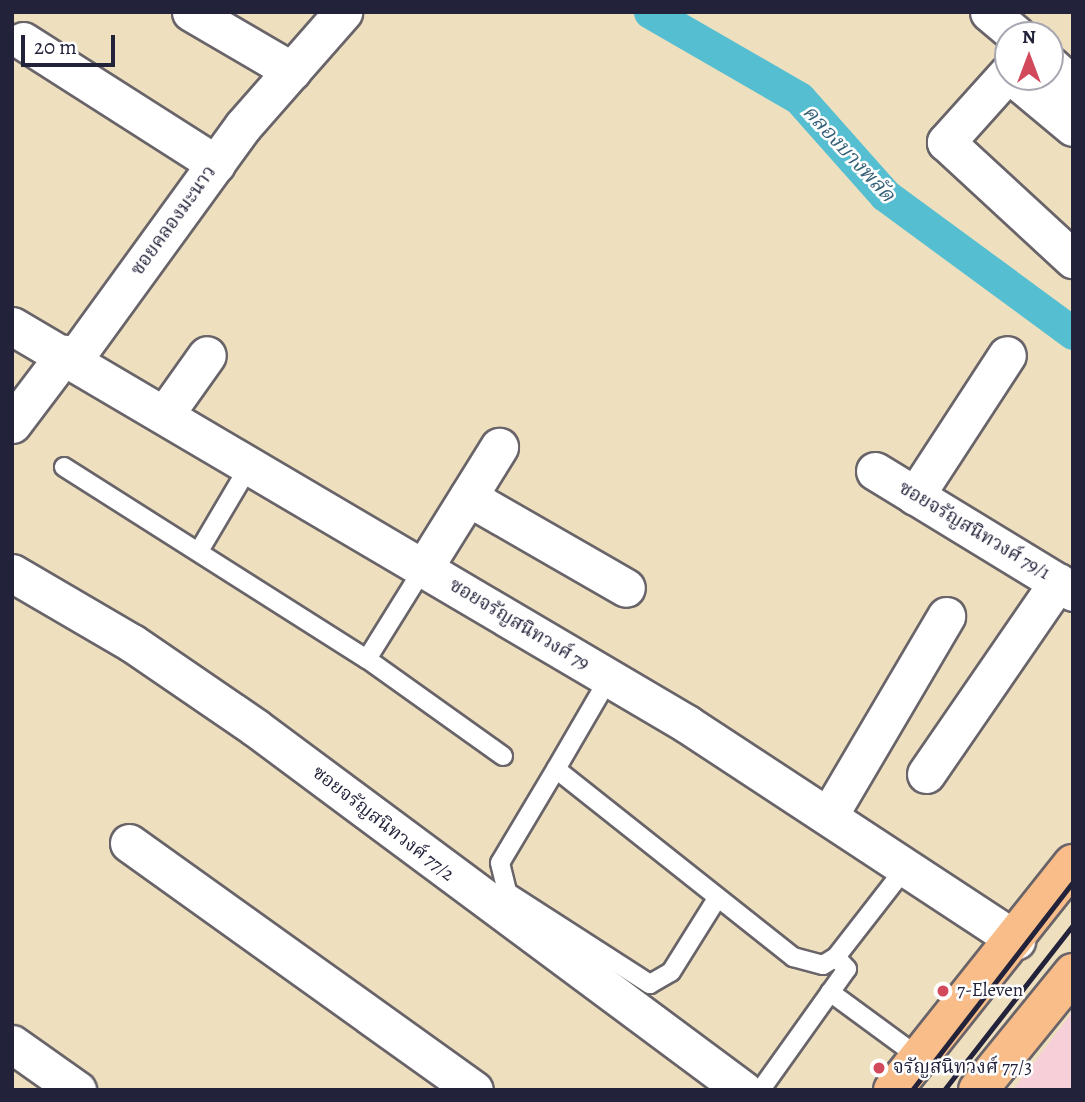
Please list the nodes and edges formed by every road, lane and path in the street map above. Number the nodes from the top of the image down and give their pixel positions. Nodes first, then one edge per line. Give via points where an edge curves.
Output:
1 (191, 12) edge
2 (343, 12) edge
3 (23, 41) dead end
4 (285, 78) junction
5 (994, 89) edge
6 (1030, 91) edge
7 (1073, 127) edge
8 (216, 164) junction
9 (1073, 259) edge
10 (12, 326) edge
11 (208, 355) dead end
12 (1007, 355) dead end
13 (69, 357) junction
14 (165, 414) junction
15 (12, 424) edge
16 (499, 447) dead end
17 (251, 463) junction
18 (64, 467) dead end
19 (875, 471) dead end
20 (915, 496) junction
21 (468, 497) junction
22 (199, 551) junction
23 (424, 569) junction
24 (12, 573) edge
25 (1065, 587) edge
26 (626, 588) dead end
27 (946, 616) dead end
28 (367, 659) junction
29 (609, 678) junction
30 (503, 756) dead end
31 (556, 769) junction
32 (926, 774) dead end
33 (829, 814) junction
34 (130, 843) dead end
35 (1073, 864) edge
36 (905, 867) junction
37 (716, 900) junction
38 (1016, 940) junction
39 (836, 957) junction
40 (1068, 988) edge
41 (830, 992) junction
42 (12, 1044) edge
43 (920, 1058) junction
44 (752, 1089) edge
45 (77, 1090) edge
46 (474, 1090) edge
47 (893, 1090) edge
48 (978, 1090) edge

1 - 4 street
2 - 4 street, ซอยคลองมะนาว
3 - 8 street
4 - 8 street, ซอยคลองมะนาว
5 - 9 street via 946,142
6 - 7 street
8 - 13 street, ซอยคลองมะนาว
10 - 13 street, ซอยจรัญสนิทวงศ์ 79
11 - 14 street
12 - 20 street
13 - 14 street, ซอยจรัญสนิทวงศ์ 79
13 - 15 street, ซอยคลองมะนาว
14 - 17 street, ซอยจรัญสนิทวงศ์ 79
16 - 21 street
17 - 22 lane
17 - 23 street, ซอยจรัญสนิทวงศ์ 79
18 - 22 lane
19 - 20 street, ซอยจรัญสนิทวงศ์ 79/1
20 - 25 street, ซอยจรัญสนิทวงศ์ 79/1
21 - 23 street
21 - 26 street
22 - 28 lane
23 - 28 lane
23 - 29 street, ซอยจรัญสนิทวงศ์ 79
24 - 44 street, ซอยจรัญสนิทวงศ์ 77/2 via 132,643 256,728
25 - 32 street
27 - 33 street
28 - 30 lane
29 - 31 lane
29 - 33 street, ซอยจรัญสนิทวงศ์ 79
31 - 37 lane
31 - 37 lane via 500,863 507,892 650,984 671,972
33 - 36 street, ซอยจรัญสนิทวงศ์ 79
34 - 46 street
35 - 38 main road
36 - 38 street, ซอยจรัญสนิทวงศ์ 79
36 - 39 lane
37 - 39 lane via 809,964
38 - 43 main road
39 - 41 lane via 847,969
40 - 48 main road
41 - 43 lane
41 - 44 lane
42 - 45 street
43 - 47 main road

